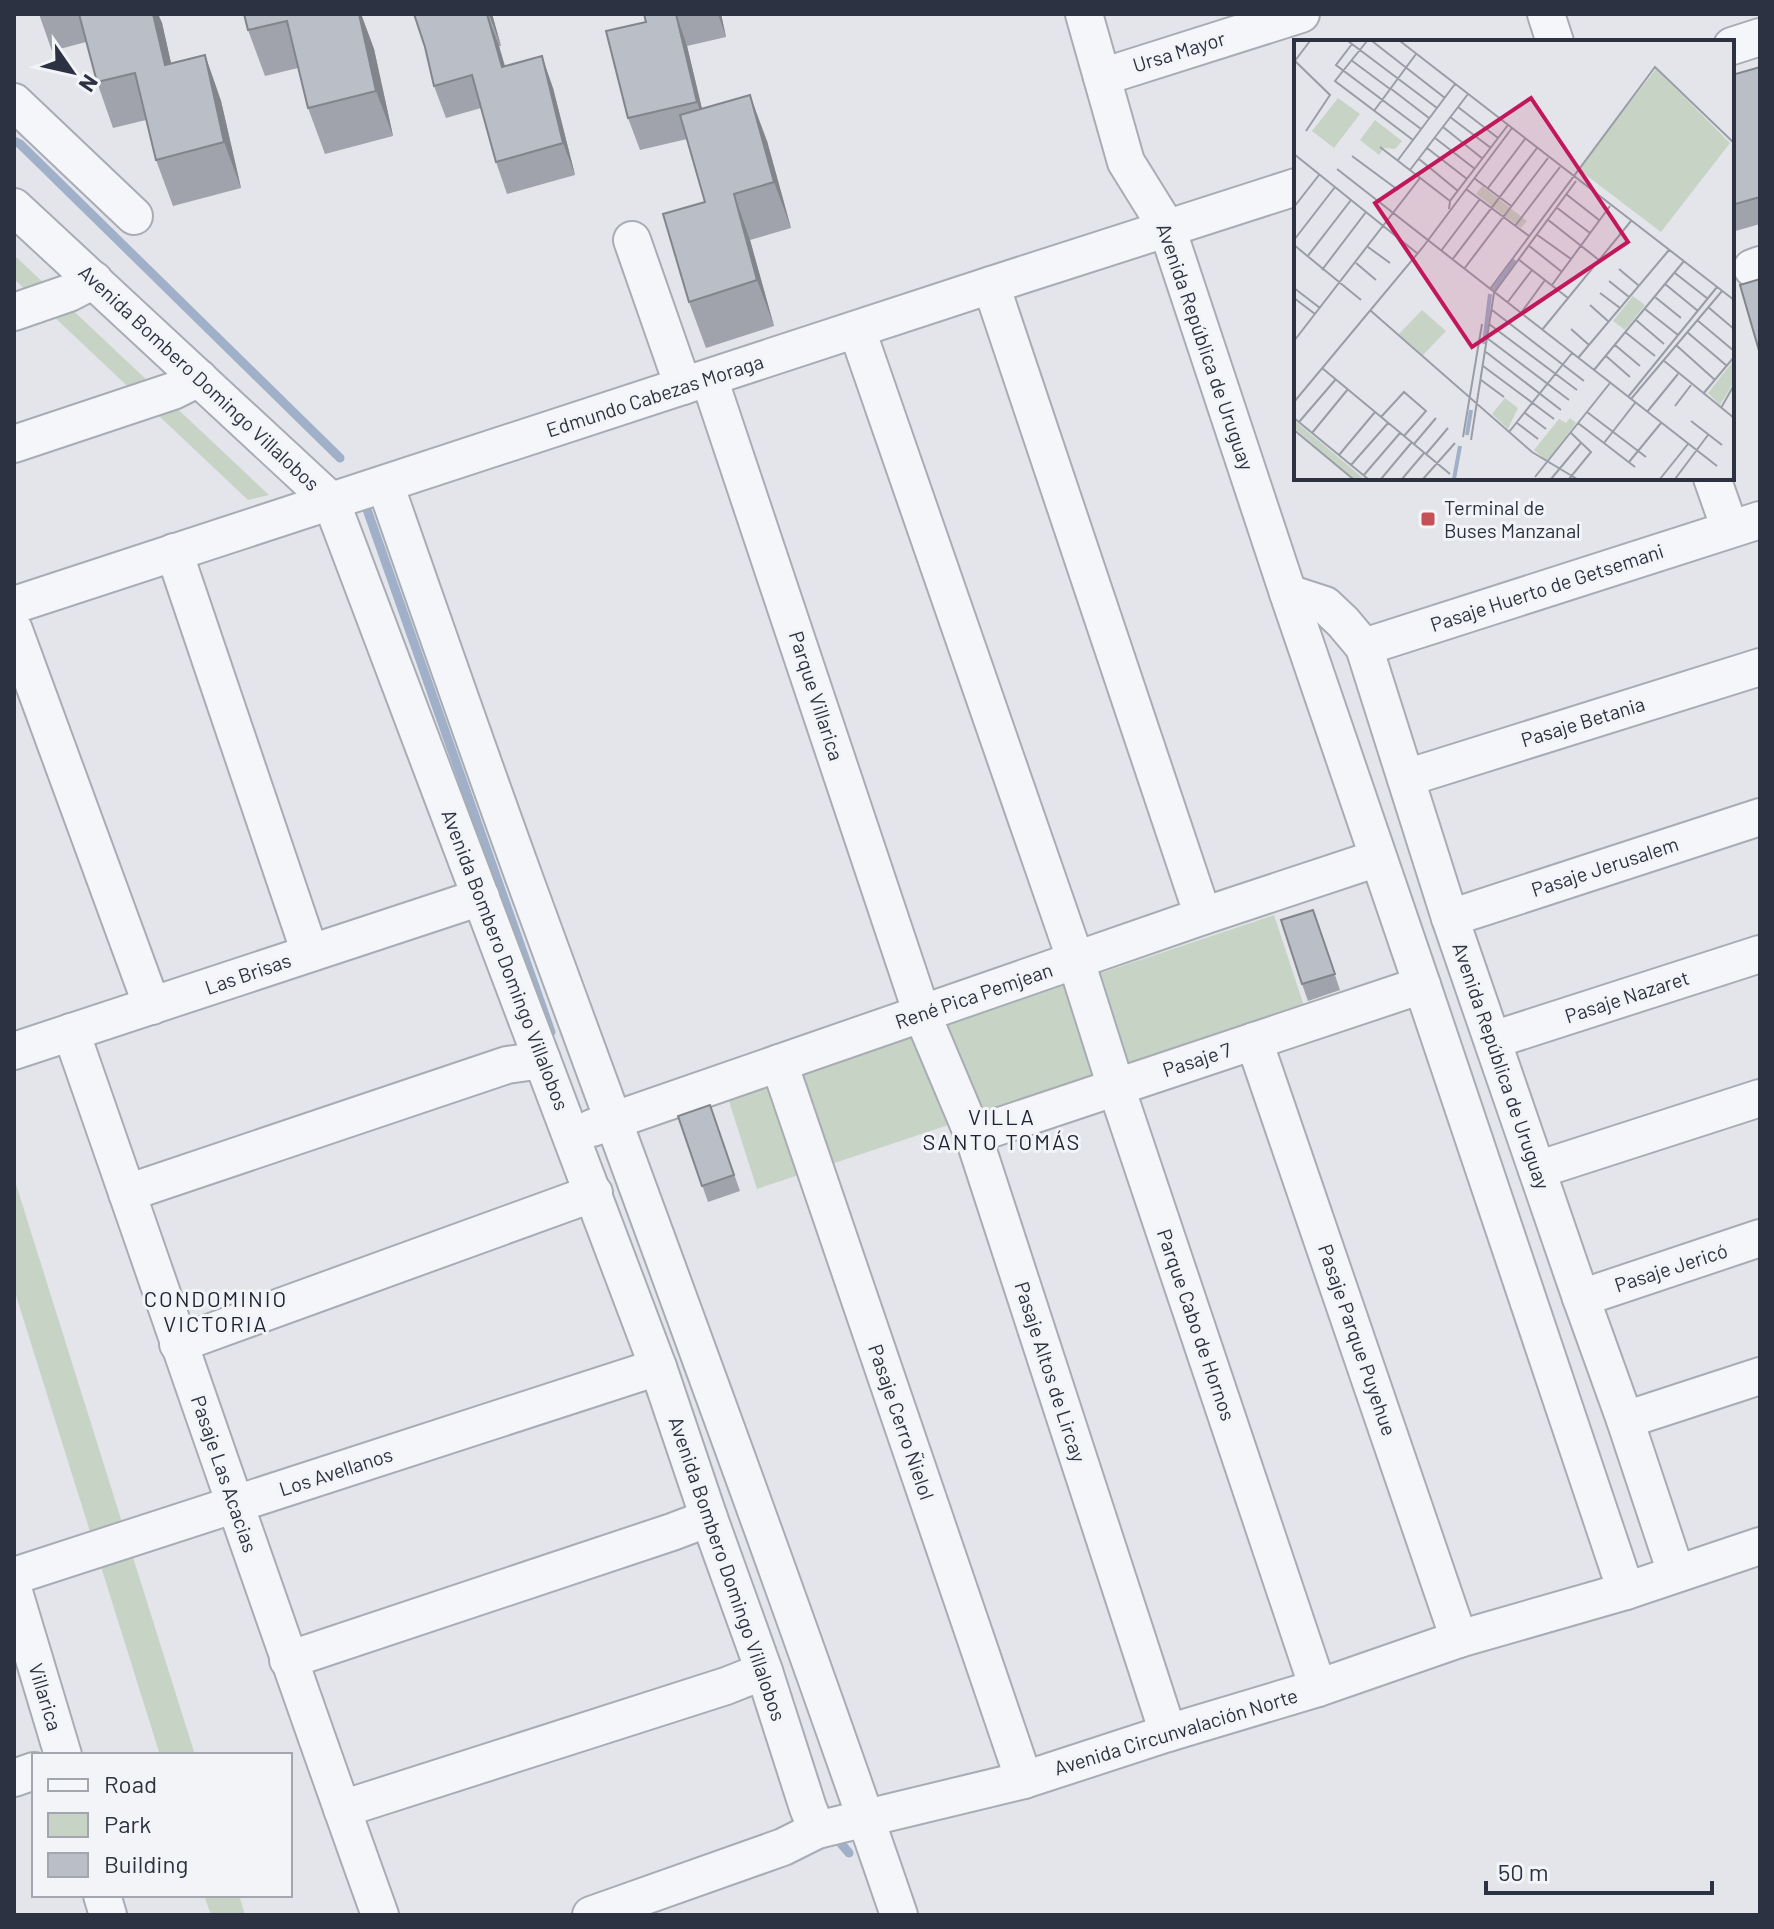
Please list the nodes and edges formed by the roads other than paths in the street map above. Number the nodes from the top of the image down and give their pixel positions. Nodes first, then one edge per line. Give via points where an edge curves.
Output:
1 (1084, 14) edge
2 (1301, 14) edge
3 (1546, 14) edge
4 (1760, 37) edge
5 (1554, 40) edge
6 (1734, 45) edge
7 (1102, 77) junction
8 (14, 102) edge
9 (1294, 188) edge
10 (14, 207) edge
11 (134, 216) dead end
12 (1167, 228) junction
13 (632, 240) dead end
14 (94, 280) junction
15 (991, 285) junction
16 (14, 312) edge
17 (857, 330) junction
18 (199, 378) junction
19 (696, 382) junction
20 (14, 444) edge
21 (1713, 480) edge
22 (385, 484) junction
23 (331, 501) junction
24 (1745, 524) edge
25 (174, 552) junction
26 (1288, 593) junction
27 (14, 605) edge
28 (14, 630) edge
29 (1364, 647) junction
30 (1760, 667) edge
31 (1406, 778) junction
32 (1760, 817) edge
33 (1378, 858) junction
34 (481, 897) junction
35 (1203, 916) junction
36 (1450, 918) junction
37 (310, 953) junction
38 (1760, 954) edge
39 (1076, 961) junction
40 (1422, 985) junction
41 (152, 1006) junction
42 (922, 1014) junction
43 (71, 1032) junction
44 (1493, 1040) junction
45 (1254, 1041) junction
46 (14, 1051) edge
47 (542, 1060) junction
48 (779, 1063) junction
49 (1116, 1087) junction
50 (1760, 1098) edge
51 (615, 1121) junction
52 (571, 1135) junction
53 (973, 1135) junction
54 (1537, 1170) junction
55 (127, 1193) junction
56 (594, 1193) junction
57 (1760, 1238) edge
58 (1581, 1298) junction
59 (178, 1344) junction
60 (658, 1367) junction
61 (1760, 1376) edge
62 (1625, 1420) junction
63 (236, 1504) junction
64 (709, 1518) junction
65 (1760, 1546) edge
66 (1676, 1573) junction
67 (14, 1576) edge
68 (1626, 1591) junction
69 (17, 1611) edge
70 (1459, 1639) junction
71 (288, 1660) junction
72 (764, 1671) junction
73 (1318, 1688) junction
74 (1168, 1733) junction
75 (62, 1753) edge
76 (1024, 1780) junction
77 (342, 1809) junction
78 (866, 1818) junction
79 (817, 1830) junction
80 (380, 1915) edge
81 (591, 1915) edge
82 (899, 1915) edge

1 - 7 street, Avenida República de Uruguay
2 - 7 street, Ursa Mayor
3 - 5 street
4 - 6 street
7 - 12 street, Avenida República de Uruguay via 1126,162
8 - 11 street
9 - 12 street, Edmundo Cabezas Moraga
10 - 14 street, Avenida Bombero Domingo Villalobos
12 - 15 street, Edmundo Cabezas Moraga
12 - 26 street, Avenida República de Uruguay
13 - 19 street, Parque Villarica
14 - 16 street
14 - 18 street, Avenida Bombero Domingo Villalobos
15 - 17 street, Edmundo Cabezas Moraga
15 - 35 street
17 - 19 street, Edmundo Cabezas Moraga
17 - 39 street, Parque Cabo de Hornos
18 - 20 street
18 - 23 street, Avenida Bombero Domingo Villalobos
19 - 22 street, Edmundo Cabezas Moraga
19 - 42 street, Parque Villarica
21 - 24 street
22 - 23 street, Edmundo Cabezas Moraga
22 - 51 street
23 - 25 street, Edmundo Cabezas Moraga
23 - 34 street, Avenida Bombero Domingo Villalobos
24 - 29 street, Pasaje Huerto de Getsemani
25 - 27 street, Edmundo Cabezas Moraga
25 - 37 street
26 - 29 street, Avenida República de Uruguay via 1325,605
26 - 33 street, Avenida República de Uruguay
28 - 41 street
29 - 31 street, Avenida República de Uruguay
30 - 31 street, Pasaje Betania
31 - 36 street, Avenida República de Uruguay
32 - 36 street, Pasaje Jerusalem
33 - 35 street, René Pica Pemjean
33 - 40 street, Avenida República de Uruguay
34 - 37 street, Las Brisas
34 - 47 street, Avenida Bombero Domingo Villalobos
35 - 39 street, René Pica Pemjean
36 - 44 street, Avenida República de Uruguay
37 - 41 street, Las Brisas
38 - 44 street, Pasaje Nazaret
39 - 42 street, René Pica Pemjean
39 - 49 street, Parque Cabo de Hornos
40 - 45 street, Pasaje 7
40 - 68 street, Avenida República de Uruguay
41 - 43 street, Las Brisas
42 - 48 street, René Pica Pemjean
42 - 53 street, Pasaje Altos de Lircay
43 - 46 street, Las Brisas
43 - 55 street, Pasaje Las Acacias
44 - 54 street, Avenida República de Uruguay
45 - 49 street, Pasaje 7
45 - 70 street, Pasaje Parque Puyehue
47 - 52 street, Avenida Bombero Domingo Villalobos
47 - 55 street via 507,1065
48 - 51 street, René Pica Pemjean
48 - 76 street, Pasaje Cerro Ñielol
49 - 53 street, Pasaje 7
49 - 73 street, Parque Cabo de Hornos
50 - 54 street
51 - 52 street, René Pica Pemjean
51 - 78 street
52 - 56 street, Avenida Bombero Domingo Villalobos
53 - 74 street, Pasaje Altos de Lircay
54 - 58 street, Avenida República de Uruguay
55 - 59 street, Pasaje Las Acacias
56 - 59 street
56 - 60 street, Avenida Bombero Domingo Villalobos
57 - 58 street, Pasaje Jericó
58 - 62 street, Avenida República de Uruguay
59 - 63 street, Pasaje Las Acacias
60 - 63 street, Los Avellanos
60 - 64 street, Avenida Bombero Domingo Villalobos
61 - 62 street
62 - 66 street, Avenida República de Uruguay
63 - 67 street, Los Avellanos
63 - 71 street, Pasaje Las Acacias
64 - 71 street
64 - 72 street, Avenida Bombero Domingo Villalobos
65 - 66 street, Avenida Circunvalación Norte
66 - 68 street, Avenida Circunvalación Norte
68 - 70 street, Avenida Circunvalación Norte
69 - 75 street, Villarica
70 - 73 street, Avenida Circunvalación Norte
71 - 77 street, Pasaje Las Acacias
72 - 77 street
72 - 79 street, Avenida Bombero Domingo Villalobos
73 - 74 street, Avenida Circunvalación Norte
74 - 76 street, Avenida Circunvalación Norte
76 - 78 street, Avenida Circunvalación Norte
77 - 80 street, Pasaje Las Acacias
78 - 79 street, Avenida Circunvalación Norte
78 - 82 street
79 - 81 street, Avenida Circunvalación Norte

